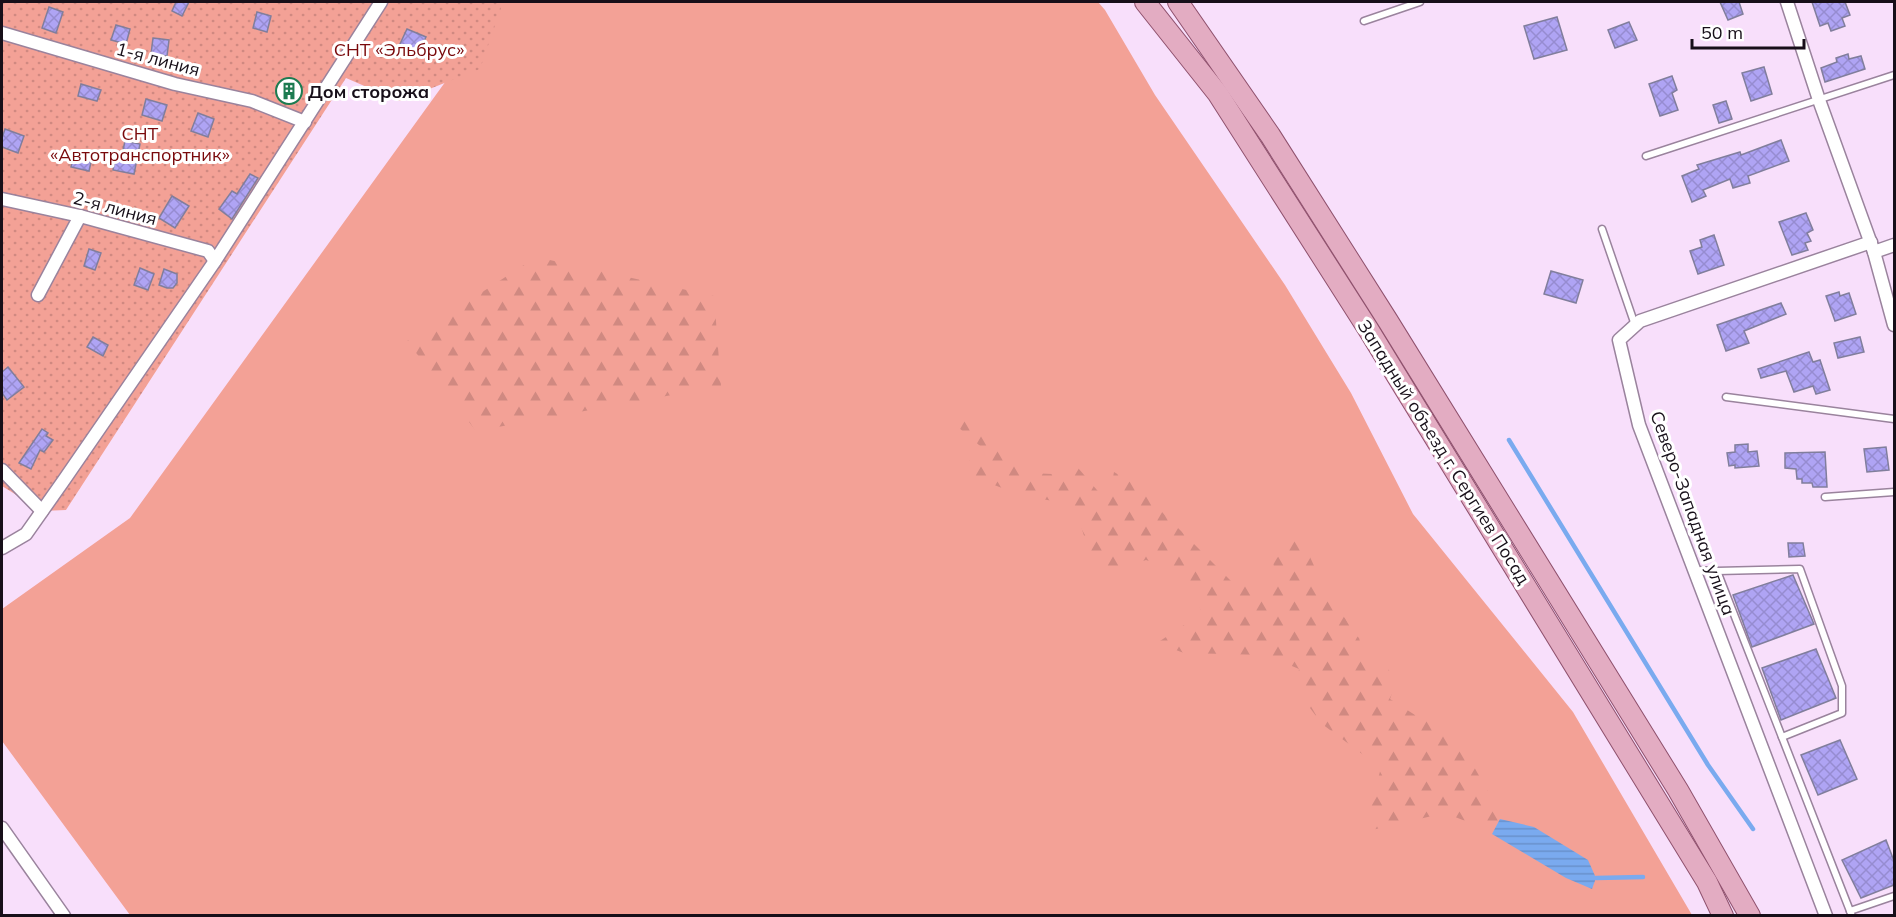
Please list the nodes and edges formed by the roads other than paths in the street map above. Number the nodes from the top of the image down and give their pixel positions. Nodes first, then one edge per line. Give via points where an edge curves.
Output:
1 (381, 2) edge
2 (1145, 2) edge
3 (1178, 2) edge
4 (1420, 2) edge
5 (1787, 2) edge
6 (1364, 21) dead end
7 (2, 33) edge
8 (1894, 75) edge
9 (1819, 100) junction
10 (305, 122) junction
11 (1646, 156) dead end
12 (2, 199) edge
13 (80, 216) junction
14 (1602, 229) dead end
15 (1894, 245) edge
16 (1873, 247) junction
17 (215, 261) junction
18 (38, 295) dead end
19 (1635, 325) junction
20 (1894, 325) edge
21 (1726, 397) dead end
22 (1894, 419) edge
23 (2, 470) edge
24 (1894, 492) edge
25 (1825, 497) dead end
26 (42, 511) junction
27 (2, 548) edge
28 (1694, 570) junction
29 (1717, 571) junction
30 (1782, 737) junction
31 (2, 828) edge
32 (1894, 896) edge
33 (1851, 913) edge
34 (64, 915) edge
35 (1724, 915) edge
36 (1750, 915) edge
37 (1826, 915) edge

1 - 10 street
2 - 35 main road, Западный объезд г. Сергиев Посад via 1218,94 1362,319
3 - 36 main road, Западный объезд г. Сергиев Посад via 1270,135 1382,311 1678,789
4 - 6 lane
5 - 9 street
7 - 10 street, 1-я линия via 175,84 252,101
8 - 9 lane
9 - 11 lane
9 - 16 street
10 - 17 street
12 - 13 street, 2-я линия
13 - 17 street, 2-я линия via 208,251
13 - 18 street
14 - 19 lane
15 - 16 street
16 - 19 street
16 - 20 street
17 - 26 street
19 - 28 street, Северо-Западная улица via 1619,340 1639,425
21 - 22 lane
23 - 26 street
24 - 25 lane
26 - 27 street via 26,534
28 - 29 lane
28 - 37 street, Северо-Западная улица
29 - 30 lane
29 - 30 lane via 1800,569 1842,686 1842,713
30 - 33 lane
31 - 34 street
32 - 33 lane

